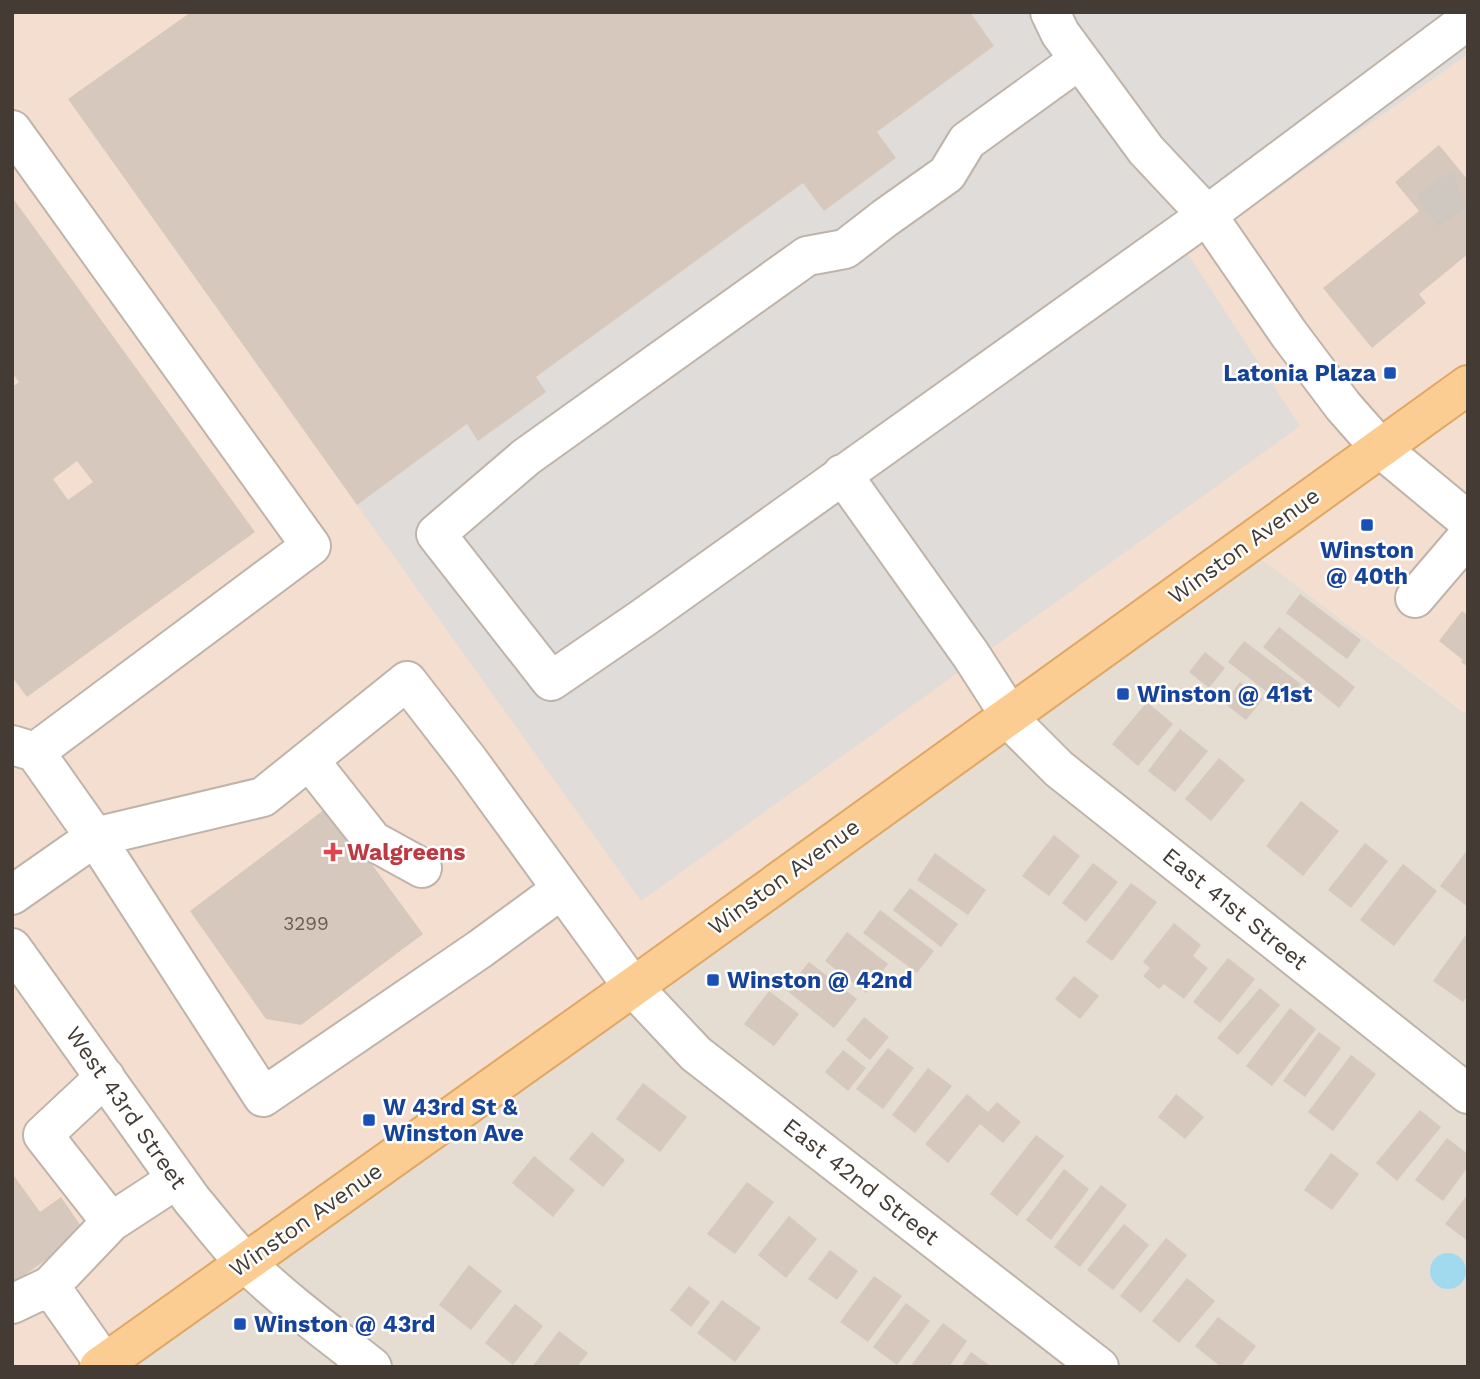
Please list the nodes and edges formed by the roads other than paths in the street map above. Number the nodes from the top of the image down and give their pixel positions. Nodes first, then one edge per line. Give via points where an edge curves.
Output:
1 (1050, 12) edge
2 (1468, 20) edge
3 (1079, 60) junction
4 (12, 130) edge
5 (1207, 215) junction
6 (1466, 391) edge
7 (1380, 448) junction
8 (842, 474) junction
9 (1468, 521) edge
10 (1462, 555) edge
11 (1415, 597) dead end
12 (1010, 715) junction
13 (24, 748) edge
14 (309, 760) junction
15 (95, 837) junction
16 (422, 868) dead end
17 (562, 889) junction
18 (12, 895) edge
19 (12, 948) edge
20 (633, 987) junction
21 (105, 1076) junction
22 (1468, 1094) edge
23 (177, 1179) junction
24 (111, 1222) junction
25 (246, 1263) junction
26 (50, 1286) junction
27 (12, 1304) edge
28 (101, 1365) edge
29 (372, 1367) edge
30 (1099, 1367) edge

1 - 3 street
2 - 5 street
3 - 5 street via 1146,150
3 - 8 street via 967,141 947,174 845,249 807,256 526,457 436,534 551,681
4 - 13 street via 312,546
5 - 7 street via 1343,407
5 - 8 street
6 - 7 main road, Winston Avenue
7 - 9 street
7 - 12 main road, Winston Avenue
8 - 12 street, East 41st Street
10 - 11 street
12 - 20 main road, Winston Avenue
12 - 22 street, East 41st Street via 1059,769
13 - 15 street
14 - 15 street via 263,797
14 - 16 street via 373,841
14 - 17 street, East 42nd Street via 408,681
15 - 17 street via 263,1097
15 - 18 street
17 - 20 street, East 42nd Street
19 - 21 street, West 43rd Street
20 - 25 main road, Winston Avenue
20 - 30 street, East 42nd Street via 696,1054
21 - 23 street, West 43rd Street
21 - 24 street via 43,1135
23 - 24 street
23 - 25 street, West 43rd Street
24 - 26 street
25 - 28 main road, Winston Avenue
25 - 29 street, West 43rd Street
26 - 27 street
26 - 28 street

